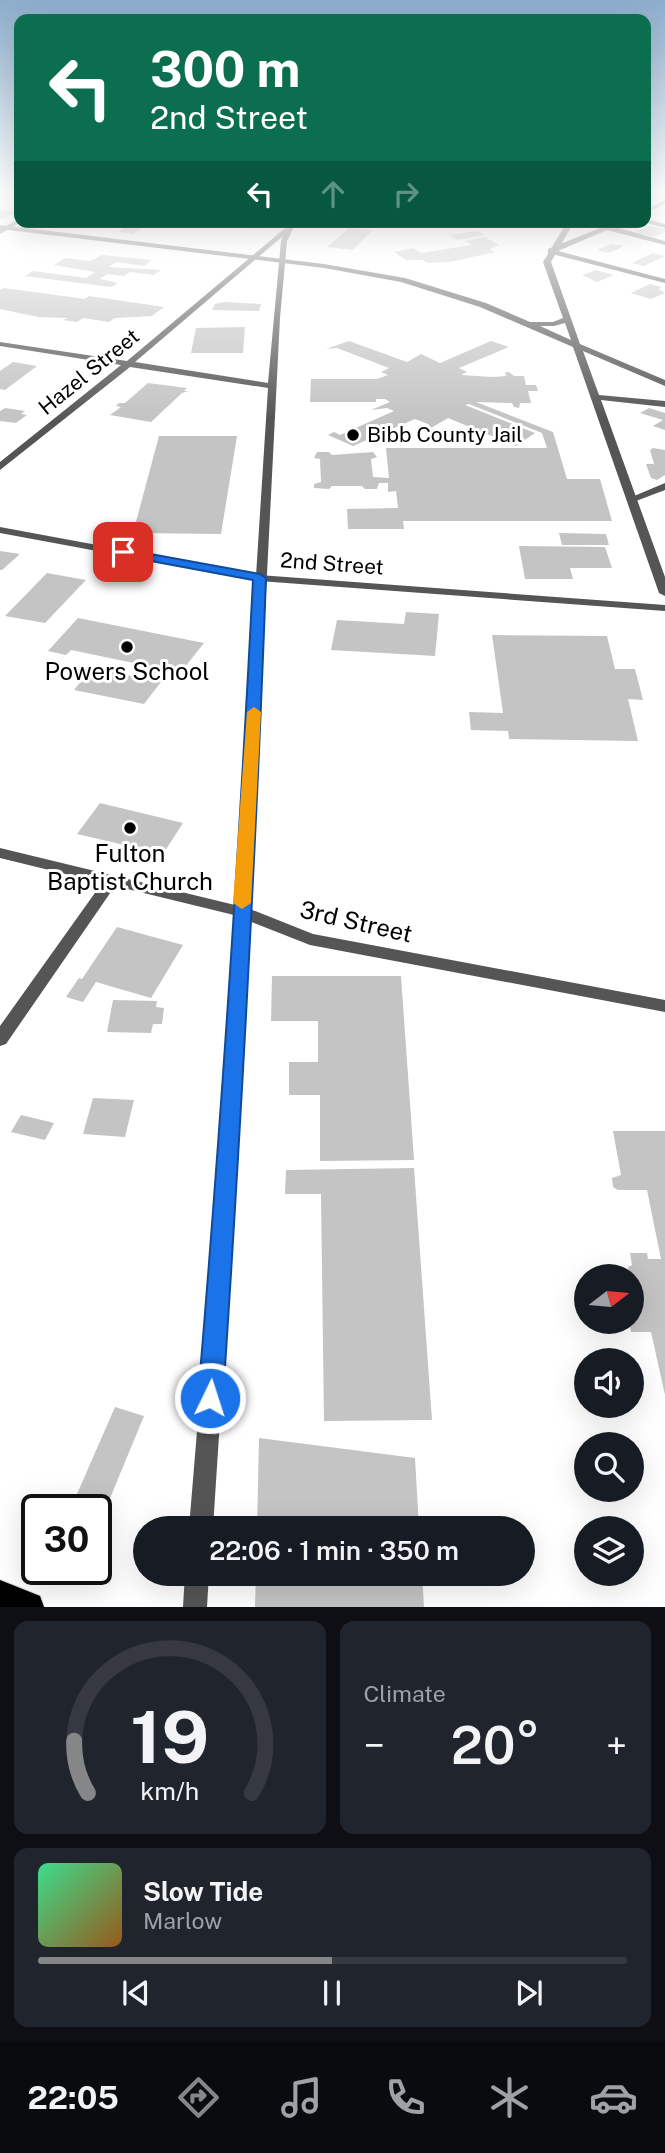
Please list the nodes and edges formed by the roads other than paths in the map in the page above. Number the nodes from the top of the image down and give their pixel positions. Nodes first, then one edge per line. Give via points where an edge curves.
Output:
1 (238, 269) edge
2 (281, 269) edge
3 (332, 269) edge
4 (550, 269) edge
5 (619, 269) edge
6 (665, 281) edge
7 (568, 319) junction
8 (526, 324) junction
9 (0, 344) edge
10 (579, 348) junction
11 (127, 365) junction
12 (665, 383) edge
13 (271, 386) junction
14 (596, 397) junction
15 (665, 404) edge
16 (0, 467) edge
17 (665, 486) edge
18 (632, 499) junction
19 (0, 530) edge
20 (260, 578) junction
21 (665, 593) edge
22 (665, 608) edge
23 (0, 853) edge
24 (112, 880) junction
25 (242, 912) junction
26 (665, 1006) edge
27 (0, 1039) edge
28 (202, 1516) edge
29 (196, 1586) edge
30 (0, 1595) edge
31 (29, 1607) edge
32 (195, 1607) edge

1 - 11 street, Hazel Street
2 - 13 street
3 - 8 street via 402,280 464,298
4 - 7 street
5 - 6 street
7 - 8 street
7 - 10 street
8 - 10 street
9 - 11 street
10 - 12 street
10 - 14 street
11 - 13 street
11 - 16 street, Hazel Street
13 - 20 street
14 - 15 street
14 - 18 street
17 - 18 street
18 - 21 street
19 - 20 street, 2nd Street
20 - 22 street, 2nd Street
20 - 25 street
23 - 24 street, 3rd Street
24 - 25 street, 3rd Street
24 - 27 street
25 - 26 street, 3rd Street via 310,939
25 - 28 street
29 - 32 street
30 - 31 main road

